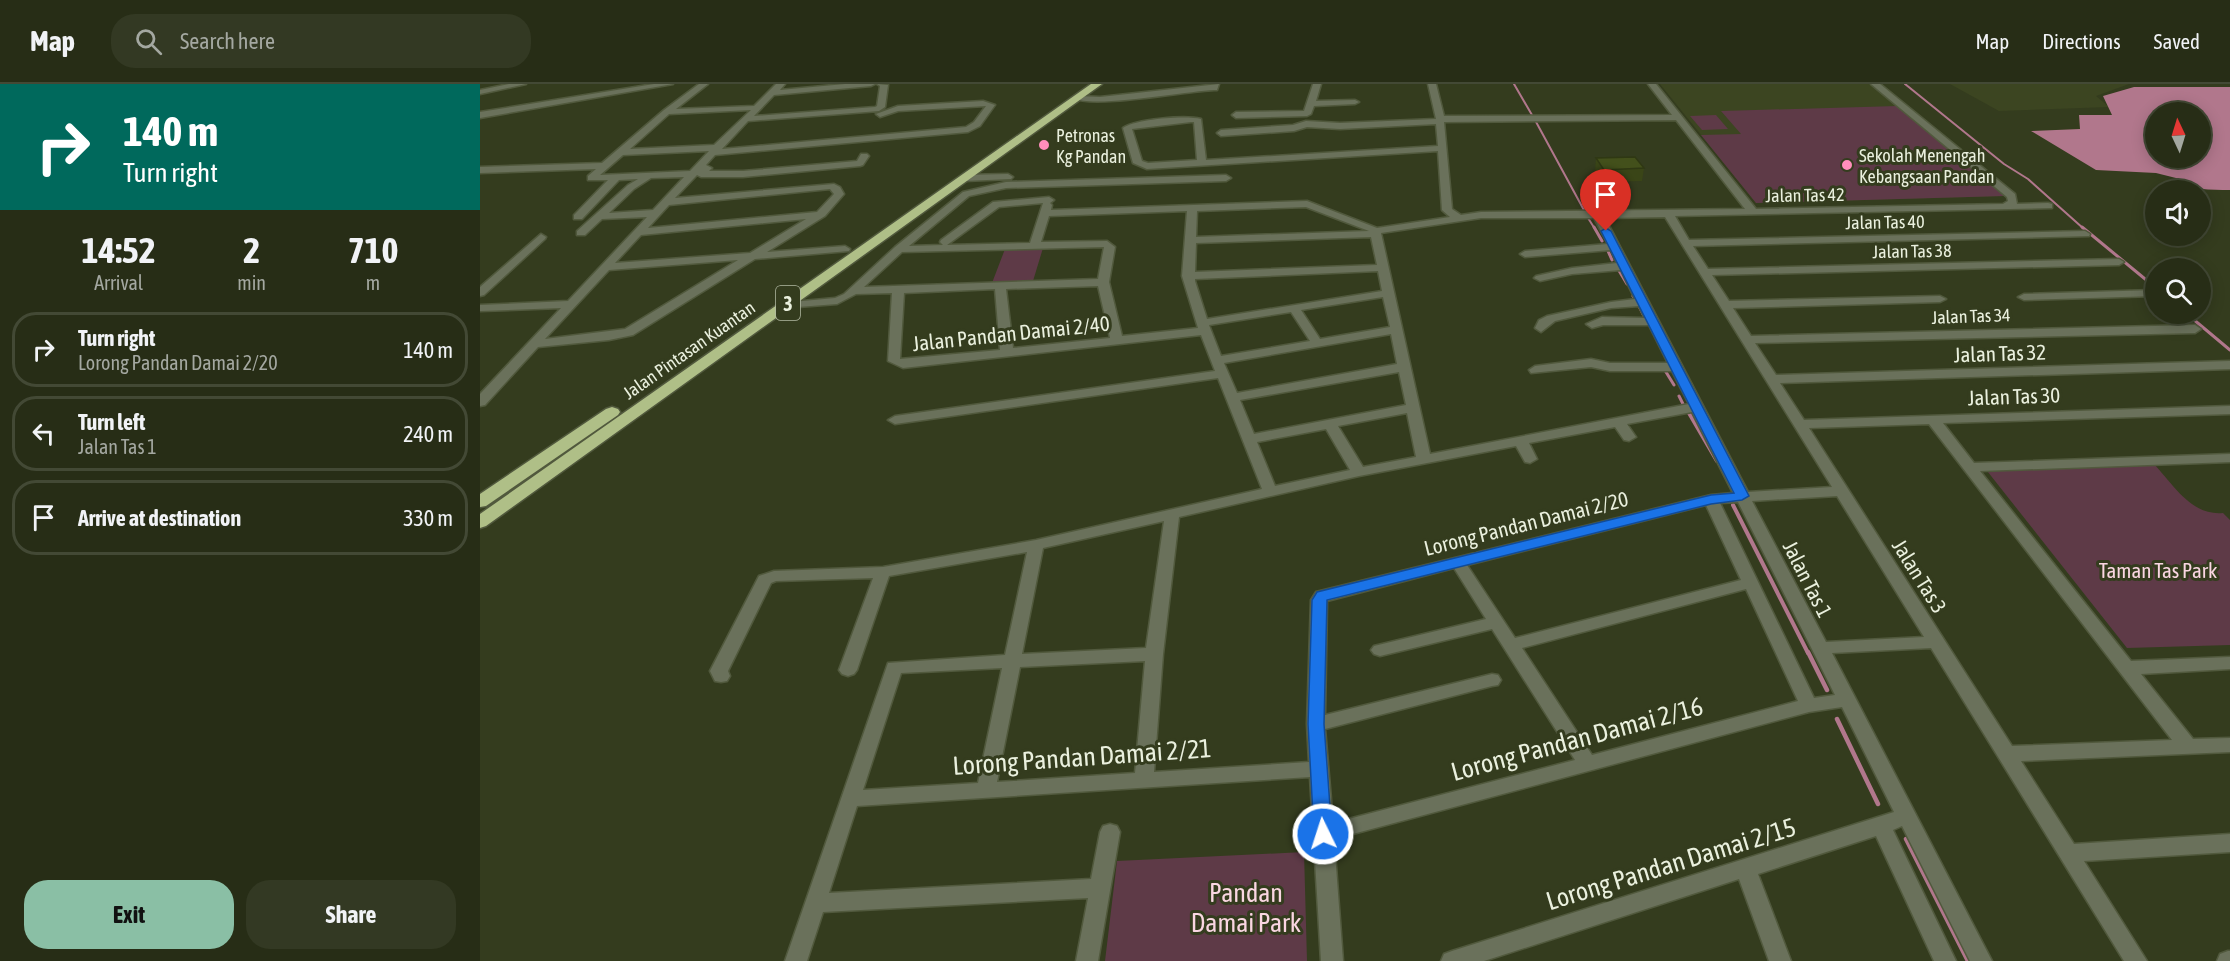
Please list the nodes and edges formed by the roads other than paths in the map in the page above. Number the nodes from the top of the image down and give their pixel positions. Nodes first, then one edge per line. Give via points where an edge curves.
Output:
1 (522, 84) edge
2 (528, 84) edge
3 (669, 84) edge
4 (704, 84) edge
5 (781, 84) edge
6 (871, 84) edge
7 (881, 84) edge
8 (1084, 84) edge
9 (1097, 84) edge
10 (1215, 84) edge
11 (1317, 84) edge
12 (1432, 84) edge
13 (1652, 84) edge
14 (1875, 84) edge
15 (773, 88) edge
16 (480, 92) edge
17 (1078, 98) junction
18 (1354, 102) dead end
19 (1312, 104) junction
20 (751, 107) junction
21 (523, 109) junction
22 (667, 112) junction
23 (1307, 113) junction
24 (880, 114) dead end
25 (480, 115) edge
26 (1236, 115) dead end
27 (1678, 117) junction
28 (746, 119) junction
29 (1440, 120) junction
30 (1306, 124) junction
31 (1221, 133) dead end
32 (1442, 148) junction
33 (713, 150) junction
34 (621, 152) junction
35 (864, 156) dead end
36 (1202, 162) junction
37 (605, 166) junction
38 (480, 170) edge
39 (1145, 170) junction
40 (695, 171) junction
41 (1197, 171) dead end
42 (650, 176) junction
43 (615, 178) junction
44 (964, 178) junction
45 (1226, 178) dead end
46 (1055, 180) junction
47 (1049, 200) junction
48 (667, 202) junction
49 (2048, 206) dead end
50 (2005, 207) junction
51 (1192, 208) junction
52 (1753, 212) junction
53 (658, 213) junction
54 (1045, 213) junction
55 (821, 214) junction
56 (1668, 214) junction
57 (1598, 215) junction
58 (601, 216) junction
59 (578, 217) dead end
60 (1457, 217) junction
61 (640, 232) junction
62 (581, 233) dead end
63 (1375, 233) junction
64 (2085, 234) dead end
65 (542, 237) dead end
66 (1190, 240) junction
67 (945, 242) junction
68 (1036, 242) junction
69 (1687, 243) junction
70 (902, 246) junction
71 (1614, 247) junction
72 (845, 249) junction
73 (755, 254) junction
74 (1526, 254) dead end
75 (2119, 262) dead end
76 (1624, 266) junction
77 (607, 267) junction
78 (1383, 268) junction
79 (1705, 272) junction
80 (1188, 276) junction
81 (1540, 278) dead end
82 (1103, 282) junction
83 (1000, 286) junction
84 (898, 290) junction
85 (854, 291) junction
86 (480, 293) edge
87 (1388, 293) junction
88 (2145, 293) edge
89 (2024, 297) dead end
90 (1940, 299) dead end
91 (1642, 302) junction
92 (570, 304) junction
93 (1725, 304) junction
94 (785, 305) junction
95 (480, 308) edge
96 (1294, 308) junction
97 (1653, 322) junction
98 (1592, 324) dead end
99 (1204, 327) junction
100 (1541, 328) dead end
101 (2195, 328) dead end
102 (1396, 330) junction
103 (1117, 340) junction
104 (1748, 340) junction
105 (1317, 343) junction
106 (534, 344) junction
107 (1007, 354) junction
108 (1218, 360) junction
109 (2230, 365) edge
110 (1676, 367) junction
111 (1404, 368) junction
112 (1536, 370) dead end
113 (1223, 374) junction
114 (1772, 379) junction
115 (1232, 398) junction
116 (480, 402) edge
117 (1696, 407) junction
118 (1413, 408) junction
119 (2230, 410) edge
120 (895, 420) dead end
121 (1933, 420) junction
122 (1619, 423) junction
123 (1800, 423) junction
124 (1330, 425) junction
125 (1629, 437) dead end
126 (1250, 439) junction
127 (1521, 441) junction
128 (1423, 456) junction
129 (2230, 458) edge
130 (1530, 459) dead end
131 (1970, 467) junction
132 (1357, 469) junction
133 (1269, 487) junction
134 (1842, 491) junction
135 (1742, 496) junction
136 (1711, 500) junction
137 (480, 502) edge
138 (1172, 516) junction
139 (480, 522) edge
140 (1036, 545) junction
141 (1457, 561) junction
142 (883, 572) junction
143 (1750, 583) junction
144 (1496, 622) junction
145 (1937, 642) junction
146 (1511, 645) junction
147 (1820, 648) junction
148 (1380, 650) dead end
149 (1154, 654) junction
150 (1012, 663) junction
151 (2230, 663) edge
152 (2126, 668) junction
153 (848, 670) dead end
154 (721, 676) dead end
155 (1492, 680) dead end
156 (1846, 700) junction
157 (1809, 705) junction
158 (1316, 724) junction
159 (2230, 745) edge
160 (2188, 747) junction
161 (2007, 754) junction
162 (1588, 764) junction
163 (1319, 769) junction
164 (1144, 780) junction
165 (986, 791) junction
166 (850, 800) junction
167 (1906, 816) junction
168 (1881, 826) junction
169 (1110, 832) dead end
170 (1323, 834) junction
171 (2230, 843) edge
172 (2068, 852) junction
173 (1746, 869) junction
174 (1098, 888) junction
175 (816, 903) junction
176 (1475, 958) edge
177 (796, 961) edge
178 (1087, 961) edge
179 (1332, 961) edge
180 (1452, 961) edge
181 (1780, 961) edge
182 (1945, 961) edge
183 (1981, 961) edge
184 (2136, 961) edge

1 - 16 street
2 - 21 street
3 - 21 street
4 - 22 street
5 - 15 street
6 - 15 street
7 - 28 street via 881,107 876,109
8 - 72 highway, Jalan Pintasan Kuantan / 3
9 - 17 highway, Jalan Pintasan Kuantan / 3
10 - 17 street via 1214,88
11 - 19 street
12 - 29 street
13 - 27 street
14 - 50 street via 2012,196 2013,202
15 - 20 street
15 - 28 street
17 - 44 highway, Jalan Pintasan Kuantan / 3
18 - 19 street
19 - 23 street
20 - 22 street
20 - 33 street
21 - 25 street
22 - 34 street
23 - 26 street
23 - 30 street
24 - 33 street via 920,107 991,105 977,124 968,129
27 - 29 street
27 - 52 street
28 - 33 street
29 - 30 street via 1340,126
29 - 32 street
30 - 31 street via 1297,132
32 - 36 street
32 - 60 street via 1447,210
33 - 34 street
33 - 40 street
34 - 37 street
35 - 40 street via 860,163 743,174 701,174 708,168
36 - 39 street
36 - 39 street via 1198,121 1132,126 1127,128 1138,163
37 - 38 street
37 - 43 street via 591,178
39 - 41 street
39 - 46 street
40 - 42 street
40 - 48 street
42 - 43 street
42 - 58 street via 631,187
43 - 59 street
44 - 46 street
44 - 94 highway, Jalan Pintasan Kuantan / 3
45 - 46 street
46 - 47 street
46 - 70 street via 972,192
47 - 54 street
47 - 67 street via 996,204
48 - 53 street
48 - 55 street via 835,187 838,194
49 - 50 street, Jalan Tas 42
50 - 52 street, Jalan Tas 42
51 - 54 street
51 - 63 street via 1307,204 1372,228
51 - 66 street
52 - 56 street, Jalan Tas 42
53 - 58 street
53 - 61 street
54 - 68 street
55 - 61 street
55 - 73 street
56 - 57 street, Jalan Tas 42
56 - 69 street, Jalan Tas 3
57 - 60 street, Jalan Tas 42
57 - 71 street, Jalan Tas 1
58 - 62 street
60 - 63 street, Jalan Tas 42
61 - 77 street
63 - 66 street, Jalan Tas 42
63 - 78 street
64 - 69 street, Jalan Tas 40
65 - 86 street
66 - 80 street
67 - 68 street
67 - 70 street
68 - 70 street
68 - 82 street via 1107,244 1110,247
69 - 79 street, Jalan Tas 3
70 - 85 street
71 - 74 street
71 - 76 street, Jalan Tas 1
72 - 73 street
72 - 137 highway, Jalan Pintasan Kuantan / 3
73 - 77 street
73 - 106 street via 629,332
75 - 79 street, Jalan Tas 38
76 - 81 street
76 - 91 street, Jalan Tas 1
77 - 92 street
78 - 80 street
78 - 87 street
79 - 93 street, Jalan Tas 3
80 - 99 street
82 - 83 street
82 - 103 street
83 - 84 street
83 - 107 street
84 - 85 street
84 - 107 street, Jalan Pandan Damai 2/40 via 896,363
85 - 94 street via 837,301
87 - 96 street, Jalan Pandan Damai 2/40
87 - 102 street
88 - 89 street
90 - 93 street
91 - 97 street, Jalan Tas 1
91 - 100 street via 1551,318
92 - 95 street
92 - 106 street
93 - 104 street, Jalan Tas 3
94 - 139 highway, Jalan Pintasan Kuantan / 3
96 - 99 street, Jalan Pandan Damai 2/40
96 - 105 street
97 - 98 street
97 - 110 street, Jalan Tas 1
99 - 103 street, Jalan Pandan Damai 2/40
99 - 108 street
101 - 104 street, Jalan Tas 34
102 - 105 street
102 - 111 street
103 - 107 street, Jalan Pandan Damai 2/40
104 - 114 street, Jalan Tas 3
105 - 108 street
106 - 116 street
108 - 113 street
109 - 114 street, Jalan Tas 32
110 - 112 street via 1610,367 1591,363
110 - 117 street, Jalan Tas 1
111 - 115 street
111 - 118 street
113 - 115 street
113 - 120 street
114 - 123 street, Jalan Tas 3
115 - 126 street
117 - 122 street
117 - 135 street, Jalan Tas 1
118 - 124 street
118 - 128 street
119 - 121 street, Jalan Tas 30
121 - 123 street, Jalan Tas 30
121 - 131 street
122 - 125 street
122 - 127 street
123 - 134 street, Jalan Tas 3
124 - 126 street
124 - 132 street
126 - 133 street
127 - 128 street
127 - 130 street
128 - 132 street
129 - 131 street
131 - 152 street
132 - 133 street
133 - 138 street
134 - 135 street, Lorong Pandan Damai 2/20
134 - 145 street, Jalan Tas 3
135 - 136 street, Lorong Pandan Damai 2/20
135 - 147 street, Jalan Tas 1
136 - 141 street, Lorong Pandan Damai 2/20
136 - 143 street
138 - 140 street
138 - 149 street
140 - 142 street
140 - 150 street
141 - 144 street
141 - 158 street, Lorong Pandan Damai 2/20 via 1322,596
142 - 153 street
142 - 154 street via 765,580 719,671
143 - 146 street
143 - 157 street
144 - 146 street
144 - 148 street
145 - 147 street
145 - 161 street, Jalan Tas 3
146 - 162 street
147 - 156 street, Jalan Tas 1
149 - 150 street
149 - 164 street
150 - 165 street
150 - 166 street via 894,667
151 - 152 street
152 - 160 street
155 - 158 street
156 - 157 street, Lorong Pandan Damai 2/16
156 - 167 street, Jalan Tas 1
157 - 162 street, Lorong Pandan Damai 2/16
158 - 163 street
159 - 160 street
160 - 161 street
161 - 172 street, Jalan Tas 3
162 - 170 street, Lorong Pandan Damai 2/16
163 - 164 street, Lorong Pandan Damai 2/21
163 - 170 street
164 - 165 street, Lorong Pandan Damai 2/21
165 - 166 street, Lorong Pandan Damai 2/21
166 - 175 street
167 - 168 street, Lorong Pandan Damai 2/15
167 - 183 street, Jalan Tas 1
168 - 173 street, Lorong Pandan Damai 2/15
168 - 182 street
169 - 174 street
170 - 179 street
171 - 172 street
172 - 184 street, Jalan Tas 3
173 - 176 street, Lorong Pandan Damai 2/15
173 - 181 street
174 - 175 street
174 - 178 street
175 - 177 street
176 - 180 street, Lorong Pandan Damai 2/15

